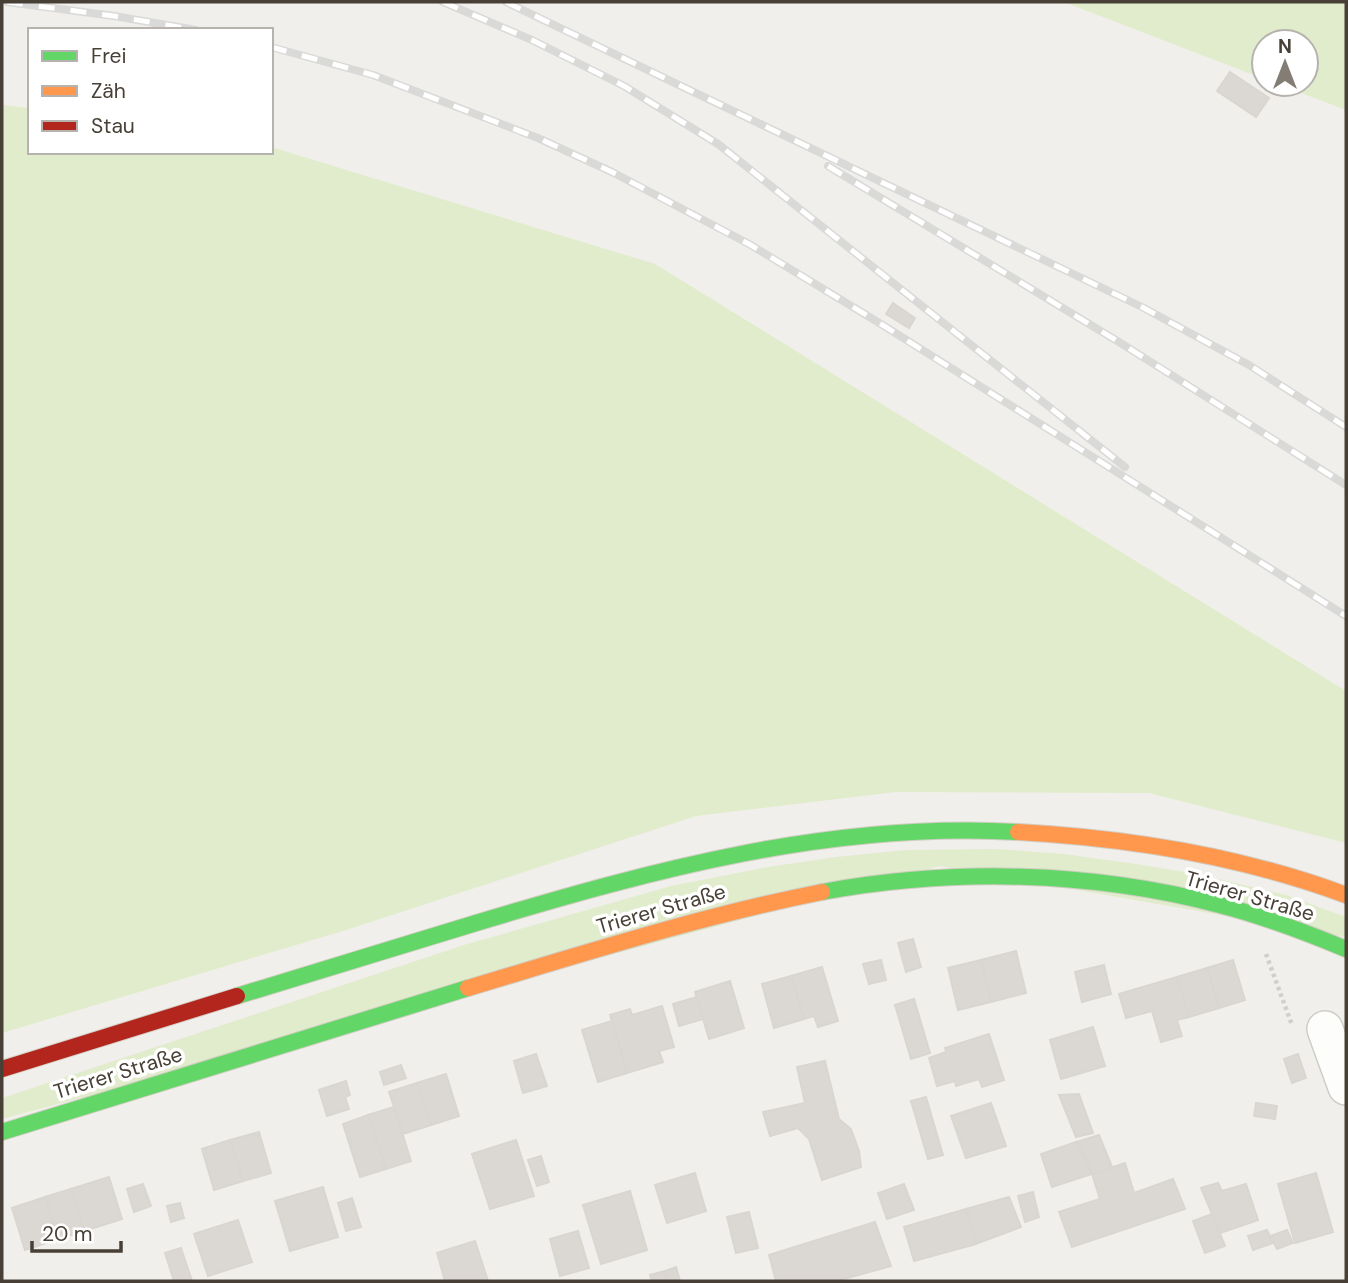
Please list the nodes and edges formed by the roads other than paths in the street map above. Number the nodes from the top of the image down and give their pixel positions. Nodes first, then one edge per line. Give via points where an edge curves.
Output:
1 (1346, 895) edge
2 (1346, 949) edge
3 (1325, 1029) road end
4 (2, 1069) edge
5 (1346, 1087) edge
6 (2, 1132) edge

1 - 4 main road, Trierer Straße via 1236,862 1095,836 975,830 827,839 713,858 577,892
2 - 6 main road, Trierer Straße via 1202,901 1070,879 1001,876 877,883 741,908 603,946
3 - 5 street

